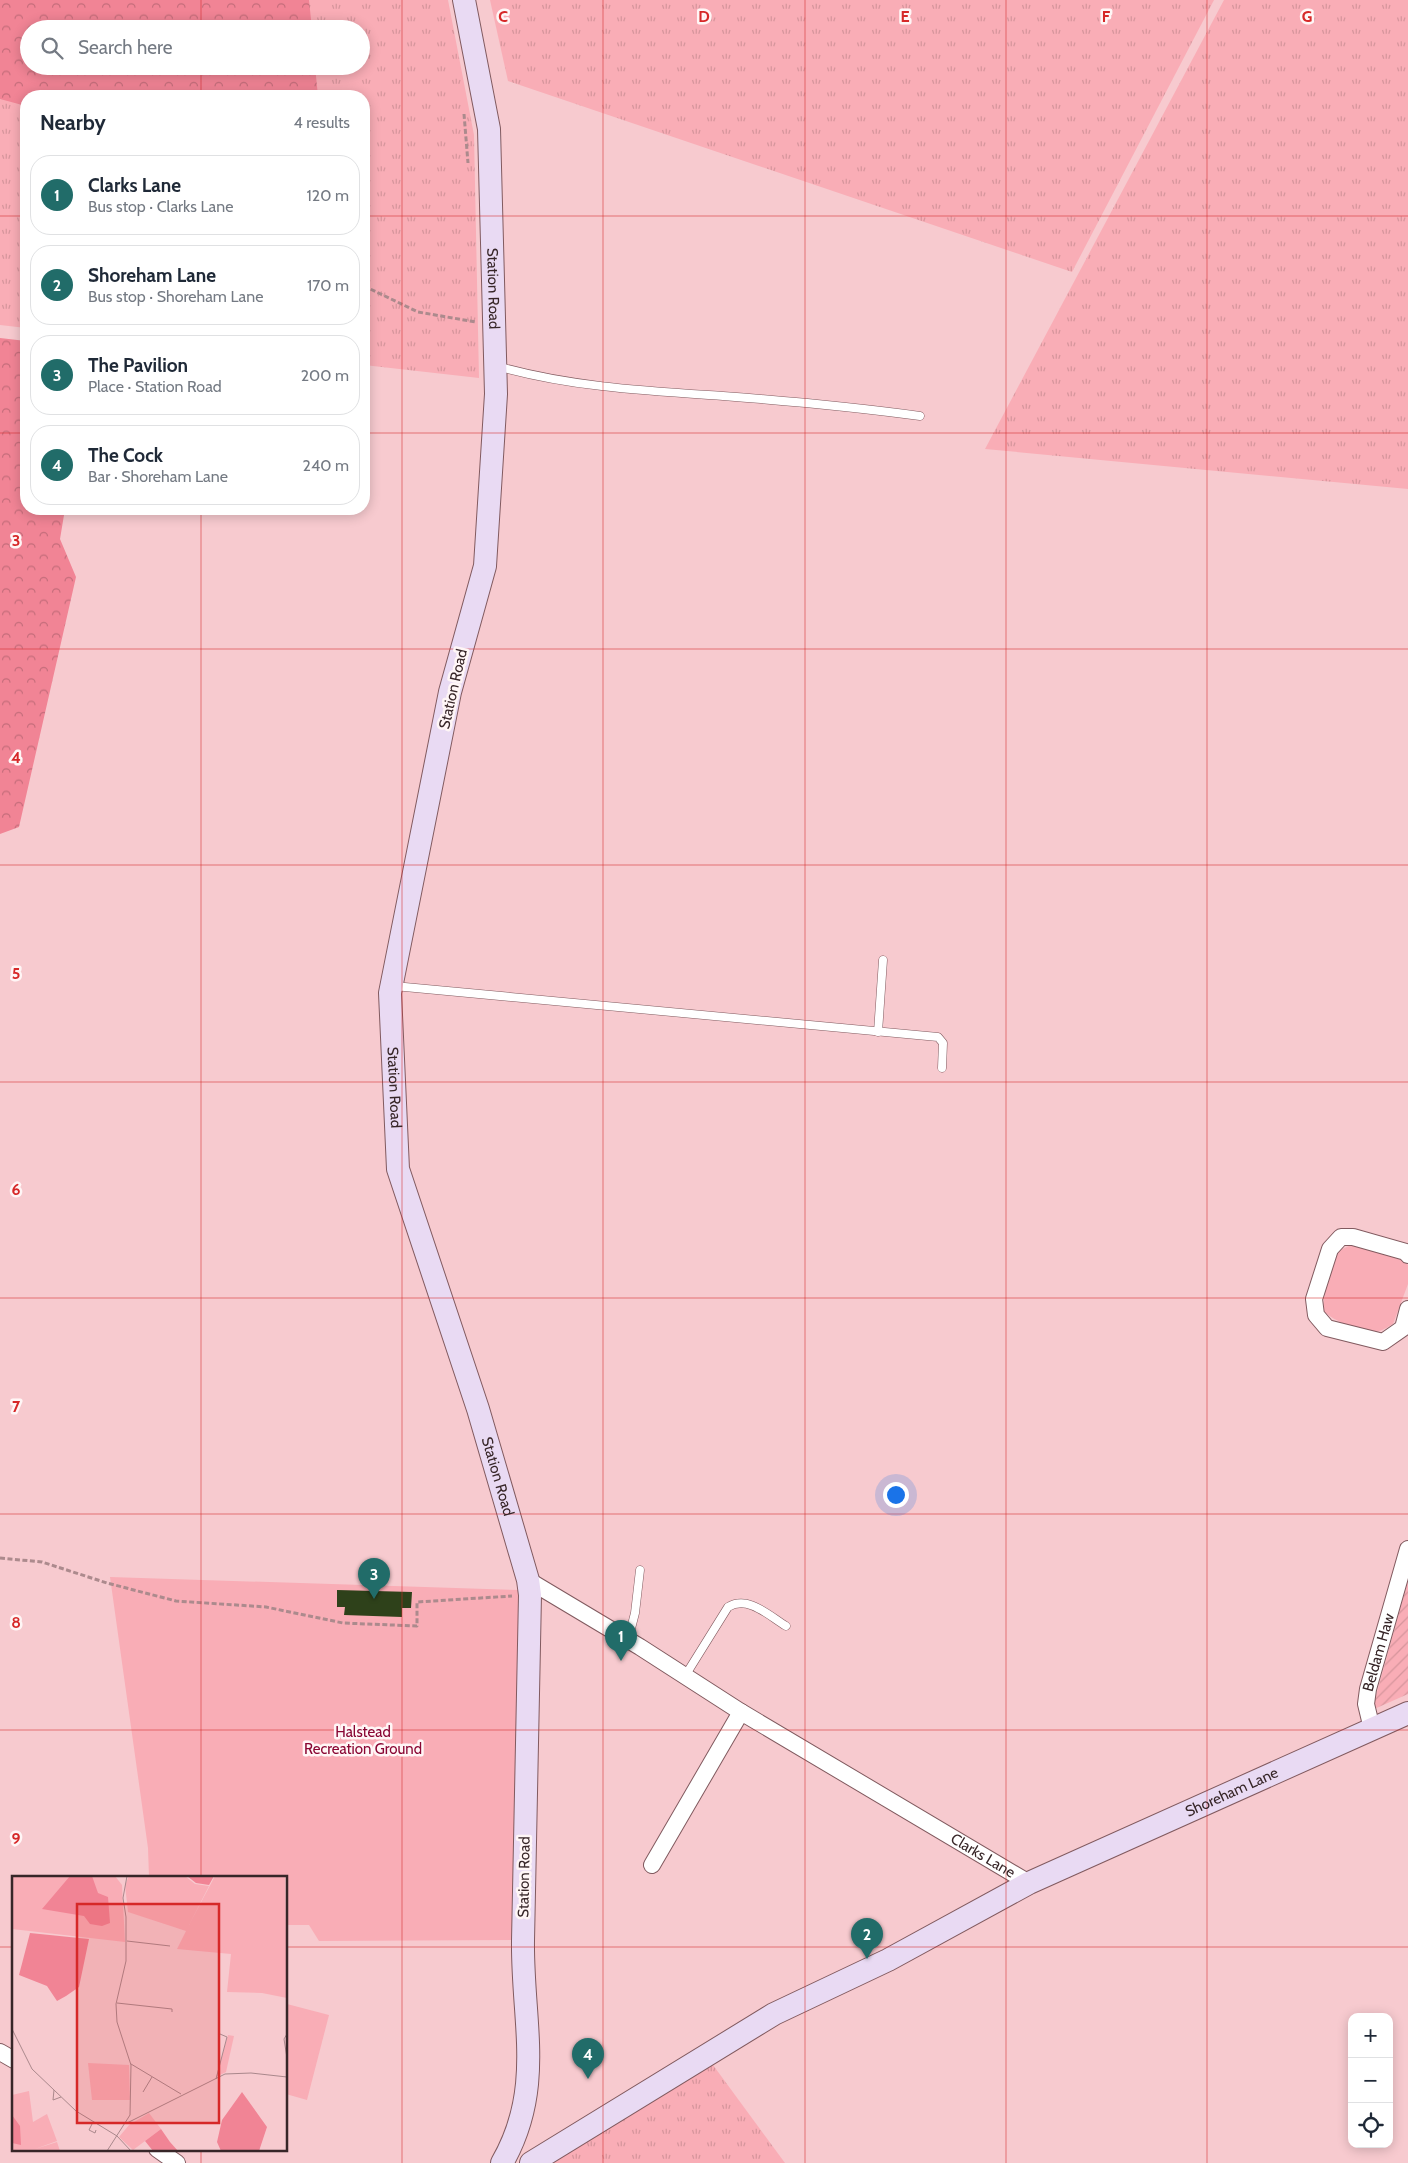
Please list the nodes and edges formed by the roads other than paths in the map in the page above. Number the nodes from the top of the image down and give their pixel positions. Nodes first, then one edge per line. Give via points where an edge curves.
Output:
1 (464, 0) edge
2 (495, 365) junction
3 (920, 416) dead end
4 (883, 960) dead end
5 (392, 986) junction
6 (878, 1032) junction
7 (942, 1068) dead end
8 (1408, 1255) edge
9 (1408, 1309) edge
10 (1408, 1549) edge
11 (640, 1570) dead end
12 (529, 1587) junction
13 (786, 1626) dead end
14 (628, 1640) junction
15 (685, 1676) junction
16 (741, 1712) junction
17 (1408, 1713) edge
18 (1372, 1729) junction
19 (652, 1865) dead end
20 (1029, 1883) junction
21 (0, 2052) edge
22 (12, 2059) edge
23 (502, 2163) edge
24 (531, 2163) edge

1 - 2 street, Station Road via 490,129
2 - 3 lane via 561,380
2 - 5 street, Station Road via 496,394 484,566 450,692
4 - 6 lane
5 - 6 lane
5 - 12 street, Station Road via 398,1169 478,1409
6 - 7 lane via 938,1037 943,1043
8 - 9 street via 1354,1236 1341,1237 1330,1249 1314,1299 1316,1315 1326,1328 1383,1342 1403,1328
10 - 18 street, Beldam Haw via 1368,1689 1366,1704
11 - 14 lane
12 - 14 street, Clarks Lane
12 - 23 street, Station Road via 523,1971 528,2080 520,2123
13 - 15 lane via 749,1603 734,1603 728,1607
14 - 15 street, Clarks Lane
15 - 16 street, Clarks Lane
16 - 19 street
16 - 20 street, Clarks Lane
17 - 18 street, Shoreham Lane
18 - 20 street, Shoreham Lane
20 - 24 street, Shoreham Lane via 888,1960 774,2014
21 - 22 street

